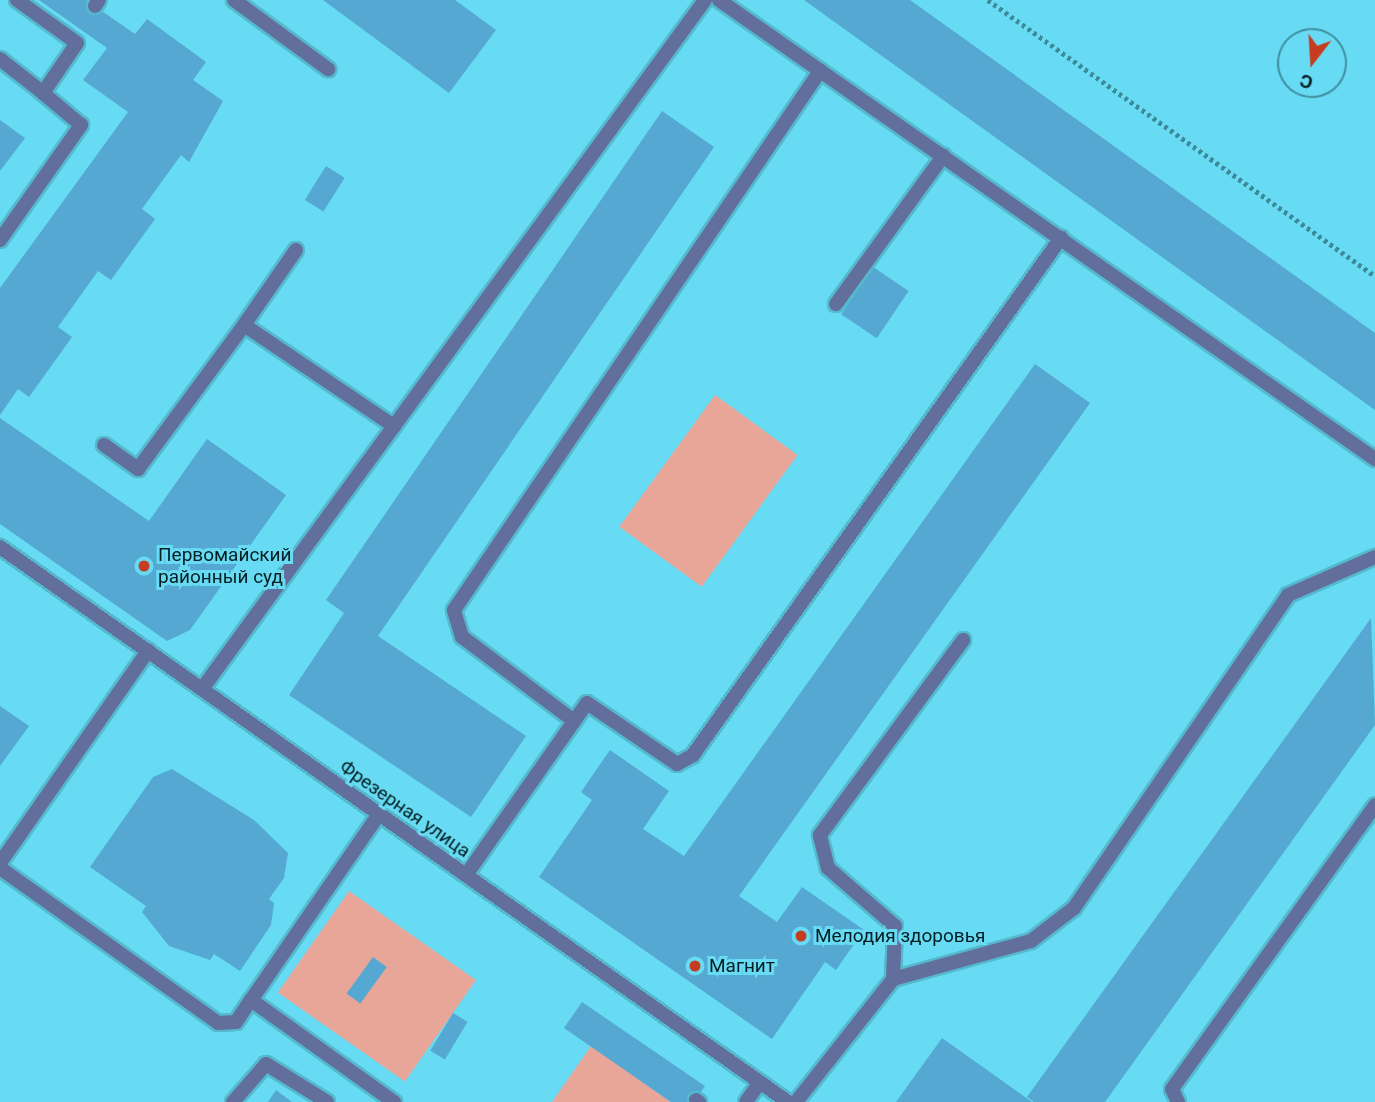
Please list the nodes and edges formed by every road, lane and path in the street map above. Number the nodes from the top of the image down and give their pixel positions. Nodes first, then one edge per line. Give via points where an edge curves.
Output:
1 (17, 0) edge
2 (234, 0) edge
3 (705, 0) edge
4 (719, 0) edge
5 (988, 0) edge
6 (0, 59) edge
7 (328, 69) dead end
8 (820, 71) junction
9 (43, 93) junction
10 (943, 156) junction
11 (1061, 238) junction
12 (0, 240) edge
13 (296, 250) dead end
14 (1375, 276) edge
15 (836, 304) dead end
16 (244, 325) junction
17 (394, 426) junction
18 (104, 445) dead end
19 (1375, 459) edge
20 (0, 547) edge
21 (1375, 557) edge
22 (963, 640) dead end
23 (148, 651) junction
24 (202, 689) junction
25 (574, 721) junction
26 (1375, 805) edge
27 (379, 814) junction
28 (0, 865) edge
29 (466, 875) junction
30 (893, 979) junction
31 (251, 1000) junction
32 (760, 1082) junction
33 (233, 1102) edge
34 (327, 1102) edge
35 (394, 1102) edge
36 (746, 1102) edge
37 (788, 1102) edge
38 (796, 1102) edge
39 (1178, 1102) edge

1 - 9 street via 78,36
2 - 7 street
3 - 17 street
4 - 8 street
5 - 14 path
6 - 9 street
8 - 10 street
8 - 25 street via 454,610 462,637
9 - 12 street via 81,125
10 - 11 street
10 - 15 street
11 - 19 street
11 - 25 street via 694,754 677,764 587,703
13 - 16 street
16 - 17 street
16 - 18 street via 138,469
17 - 24 street
20 - 23 street, Фрезерная улица
21 - 30 street via 1288,594 1074,908 1031,941
22 - 30 street via 820,835 828,868 895,926
23 - 24 street, Фрезерная улица
23 - 28 street
24 - 27 street, Фрезерная улица
25 - 29 street
26 - 39 street via 1172,1088
27 - 29 street, Фрезерная улица
27 - 31 street
28 - 31 street via 218,1023 236,1022
29 - 32 street, Фрезерная улица
30 - 38 street
31 - 35 street
32 - 36 street
32 - 37 street, Фрезерная улица
33 - 34 street via 266,1064

